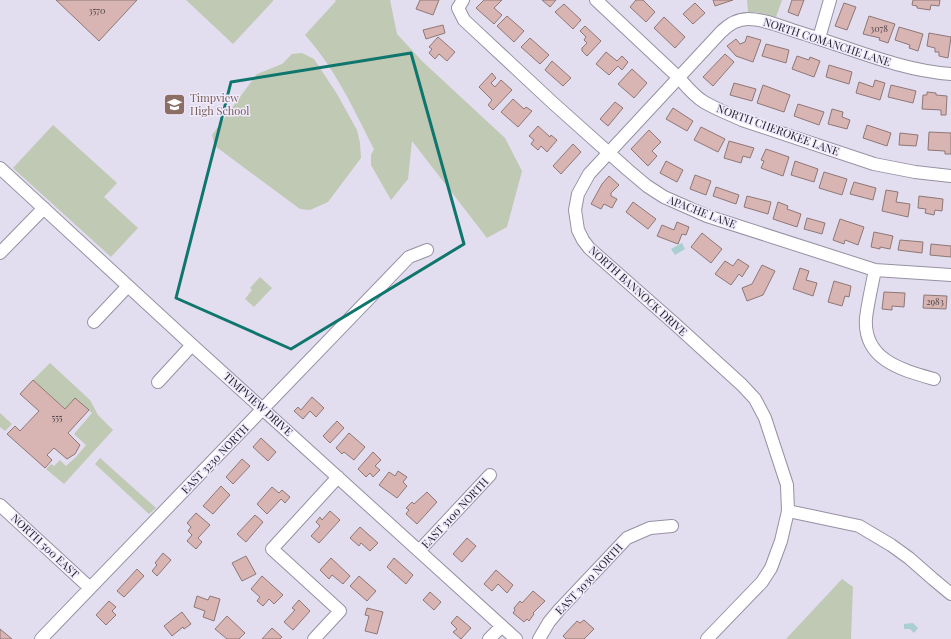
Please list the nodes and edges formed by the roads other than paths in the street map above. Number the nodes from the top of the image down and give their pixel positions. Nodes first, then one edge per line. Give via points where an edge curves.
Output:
1 (463, 0) edge
2 (830, 0) edge
3 (602, 2) edge
4 (820, 38) junction
5 (951, 74) edge
6 (679, 78) junction
7 (608, 152) junction
8 (0, 168) edge
9 (951, 176) edge
10 (44, 208) junction
11 (427, 250) dead end
12 (0, 253) edge
13 (875, 270) junction
14 (951, 275) edge
15 (128, 286) junction
16 (94, 322) dead end
17 (192, 345) junction
18 (934, 379) dead end
19 (158, 382) dead end
20 (263, 409) junction
21 (490, 475) dead end
22 (338, 477) junction
23 (0, 505) edge
24 (788, 511) junction
25 (672, 526) dead end
26 (419, 551) junction
27 (90, 588) junction
28 (951, 594) edge
29 (502, 626) junction
30 (41, 639) edge
31 (314, 639) edge
32 (489, 639) edge
33 (516, 639) edge
34 (539, 639) edge
35 (707, 639) edge

1 - 7 street, APACHE LANE via 458,8 464,20
2 - 4 street
3 - 6 street, NORTH CHEROKEE LANE
4 - 5 street, NORTH COMANCHE LANE via 902,66
4 - 6 street, NORTH COMANCHE LANE via 758,20 742,20 721,32
6 - 7 street, NORTH BANNOCK DRIVE
6 - 9 street, NORTH CHEROKEE LANE via 703,102 742,120 874,164
7 - 13 street, APACHE LANE via 647,186 684,206 707,216
7 - 24 street, NORTH BANNOCK DRIVE via 589,174 578,194 575,210 578,230 589,248 755,399 765,418 787,485
8 - 10 street, TIMPVIEW DRIVE
10 - 12 street
10 - 15 street, TIMPVIEW DRIVE
11 - 20 street, EAST 3230 NORTH via 409,257
13 - 14 street, APACHE LANE
13 - 18 street via 866,318 866,332 873,348 889,362
15 - 16 street
15 - 17 street, TIMPVIEW DRIVE
17 - 19 street
17 - 20 street, TIMPVIEW DRIVE
20 - 22 street, TIMPVIEW DRIVE
20 - 27 street, EAST 3230 NORTH
21 - 26 street, EAST 3100 NORTH
22 - 26 street, TIMPVIEW DRIVE
22 - 31 street via 272,549 340,612
23 - 27 street, NORTH 500 EAST
24 - 28 street via 859,526 909,558
24 - 35 street, NORTH BANNOCK DRIVE via 771,568 762,582
25 - 34 street, EAST 3030 NORTH via 650,528 627,538 559,610
26 - 29 street, TIMPVIEW DRIVE
27 - 30 street, EAST 3230 NORTH
29 - 32 street
29 - 33 street, TIMPVIEW DRIVE

